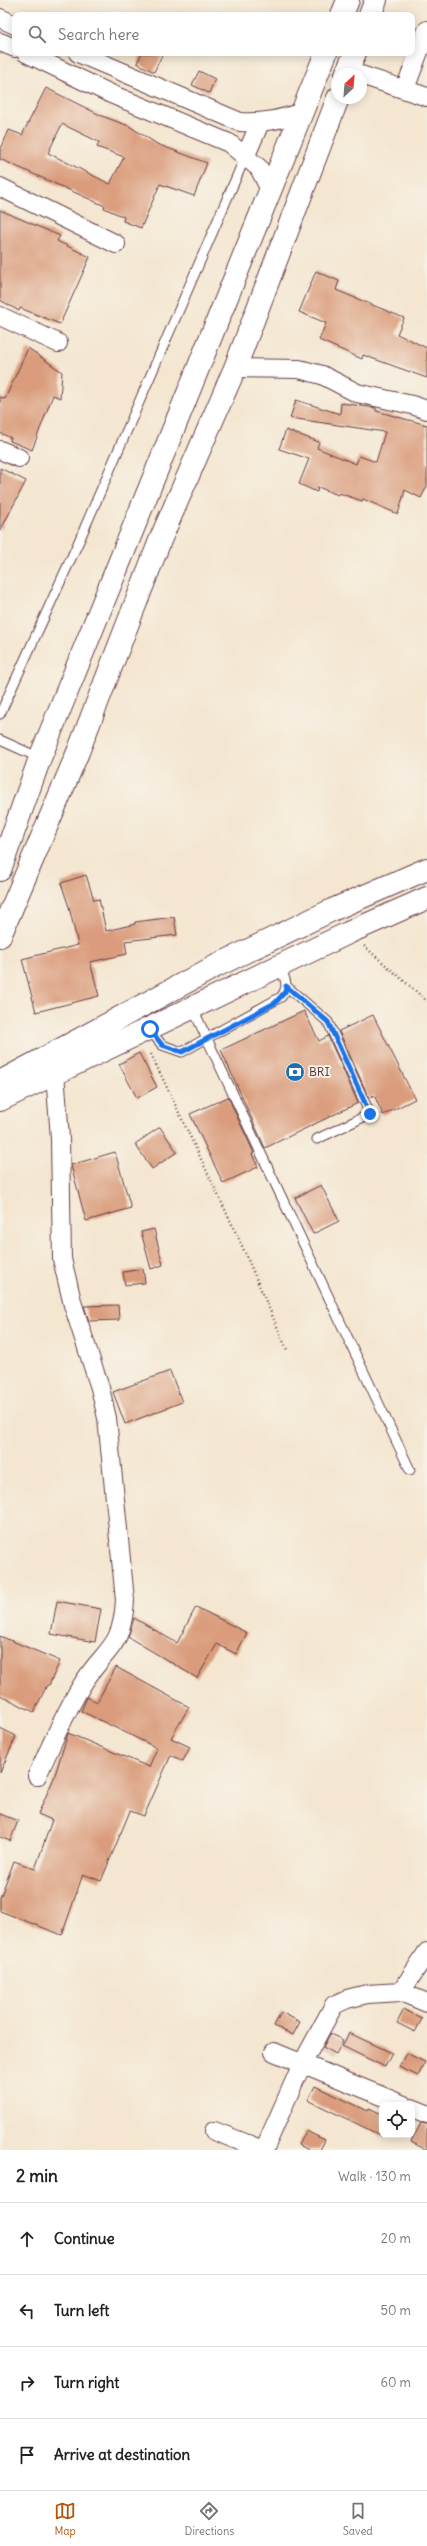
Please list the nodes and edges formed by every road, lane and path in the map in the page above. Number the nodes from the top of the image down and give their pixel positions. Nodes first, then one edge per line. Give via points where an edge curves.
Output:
1 (348, 0) edge
2 (376, 0) edge
3 (343, 12) edge
4 (371, 12) edge
5 (0, 18) edge
6 (12, 24) edge
7 (427, 30) edge
8 (0, 42) edge
9 (12, 47) edge
10 (37, 56) edge
11 (85, 56) edge
12 (325, 56) edge
13 (367, 74) edge
14 (405, 89) junction
15 (427, 97) edge
16 (336, 104) edge
17 (302, 112) junction
18 (260, 123) junction
19 (246, 155) junction
20 (0, 187) edge
21 (270, 190) junction
22 (116, 244) dead end
23 (0, 316) edge
24 (58, 343) dead end
25 (235, 368) junction
26 (427, 410) edge
27 (0, 450) edge
28 (19, 458) dead end
29 (0, 714) edge
30 (0, 740) edge
31 (40, 758) junction
32 (427, 869) edge
33 (0, 870) edge
34 (427, 898) edge
35 (348, 933) junction
36 (0, 936) edge
37 (282, 976) junction
38 (427, 1001) edge
39 (193, 1009) junction
40 (145, 1031) junction
41 (207, 1039) junction
42 (55, 1073) junction
43 (6, 1074) edge
44 (0, 1100) edge
45 (318, 1140) dead end
46 (288, 1352) dead end
47 (410, 1470) dead end
48 (38, 1776) dead end
49 (427, 1952) edge
50 (401, 1992) junction
51 (427, 2003) edge
52 (274, 2052) dead end
53 (302, 2064) junction
54 (397, 2102) edge
55 (415, 2109) edge
56 (427, 2114) edge
57 (214, 2131) dead end
58 (263, 2150) edge

1 - 3 highway
2 - 4 highway
5 - 6 street
7 - 14 street
8 - 9 street
10 - 19 street via 111,94 209,133
11 - 18 street via 240,122
12 - 17 highway
13 - 14 street
14 - 15 street
16 - 25 highway
17 - 18 street via 281,120
17 - 21 highway
18 - 19 street
19 - 21 street via 259,168
19 - 29 lane via 82,533
20 - 22 street
21 - 31 highway
23 - 24 street
25 - 26 street via 298,369 322,375 357,393 412,404
25 - 36 highway via 161,538 78,752
27 - 28 street
30 - 31 lane
31 - 33 highway
32 - 43 highway via 332,910 216,966
34 - 35 highway
35 - 37 highway
35 - 38 path
37 - 39 highway
37 - 41 lane via 285,992 275,1003
37 - 45 lane via 328,1022 370,1114
39 - 40 highway
39 - 41 lane
40 - 41 lane via 162,1045 177,1052
40 - 42 highway
40 - 46 path
41 - 47 lane
42 - 44 highway
42 - 48 street via 60,1138 62,1259 107,1418 125,1600 124,1622 118,1641 82,1685
49 - 50 street
50 - 51 street
50 - 53 street via 367,1994 334,2005
52 - 53 street
53 - 54 street
53 - 58 street
55 - 56 street
57 - 58 street

